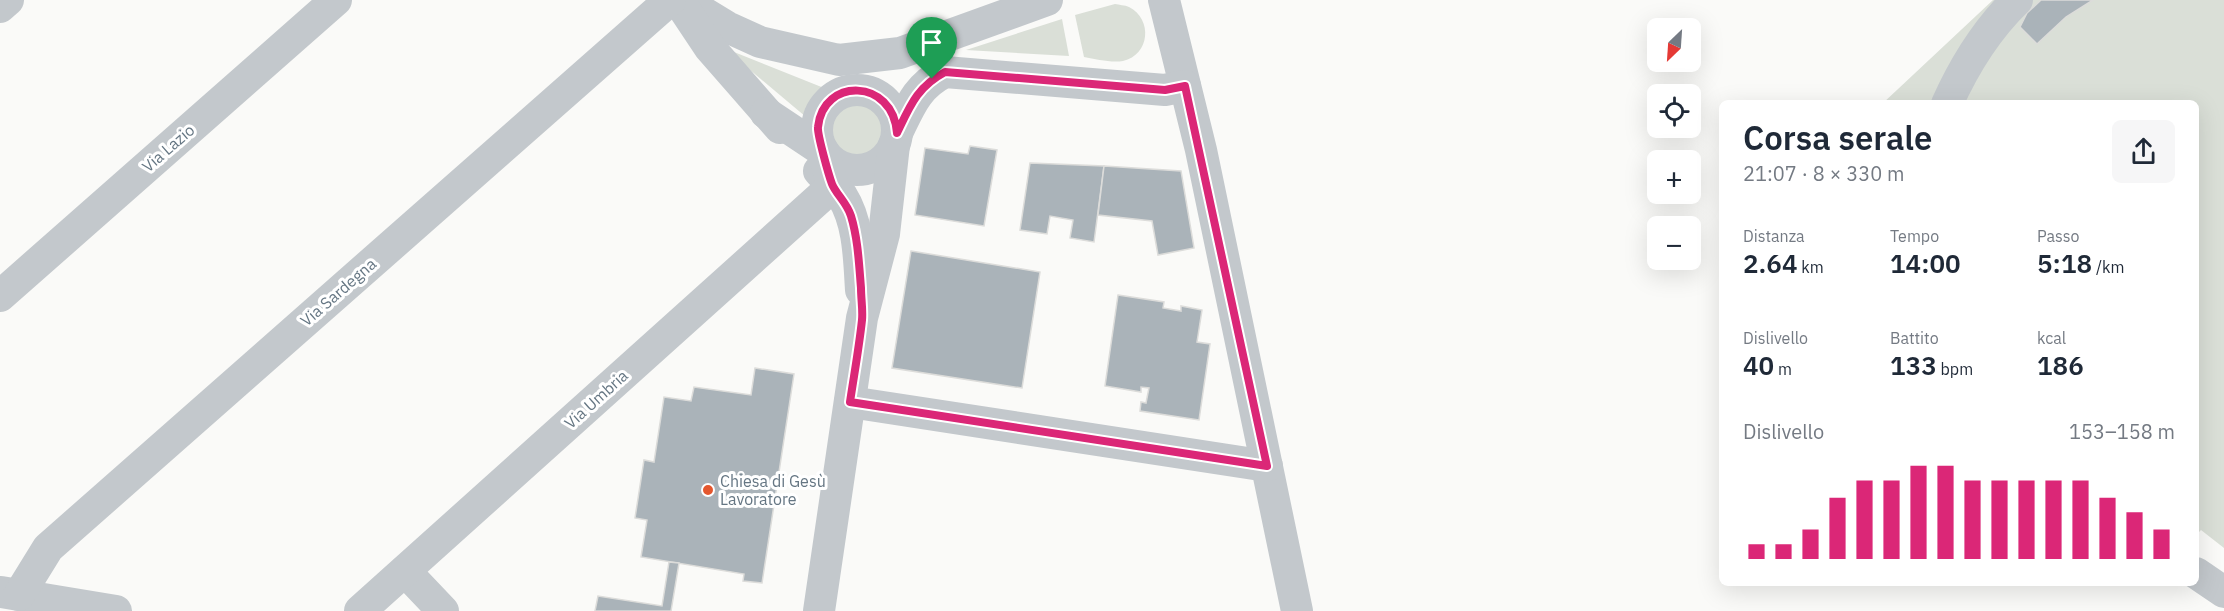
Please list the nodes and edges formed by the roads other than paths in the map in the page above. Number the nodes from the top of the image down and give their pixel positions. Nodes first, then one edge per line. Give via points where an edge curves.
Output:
1 (8, 0) edge
2 (336, 0) edge
3 (670, 0) edge
4 (678, 0) edge
5 (683, 0) edge
6 (1047, 0) edge
7 (1164, 0) edge
8 (2017, 0) edge
9 (0, 7) edge
10 (900, 53) junction
11 (1185, 86) junction
12 (850, 91) junction
13 (1949, 100) edge
14 (766, 112) junction
15 (896, 139) junction
16 (824, 151) junction
17 (833, 186) junction
18 (0, 296) edge
19 (862, 318) junction
20 (850, 402) junction
21 (1267, 466) junction
22 (405, 571) junction
23 (2199, 575) edge
24 (2224, 592) edge
25 (9, 594) edge
26 (116, 611) edge
27 (360, 611) edge
28 (443, 611) edge
29 (819, 611) edge
30 (1296, 611) edge

1 - 9 street
2 - 18 street, Via Lazio
3 - 25 street, Via Sardegna via 48,548
4 - 14 street via 710,48
5 - 10 street via 760,42 792,51 839,60
6 - 10 street
7 - 11 street
8 - 13 street via 1981,43 1960,74
10 - 12 street
11 - 15 street via 1165,90 945,72 914,98
11 - 21 street
12 - 15 street via 862,90 884,100 896,121
12 - 16 street via 830,100 823,109 817,130
14 - 16 street
14 - 17 street
15 - 16 street via 888,156 867,169 854,170 837,164
15 - 19 street via 884,234
16 - 17 street
17 - 19 street via 850,214 858,246
17 - 22 street, Via Umbria
19 - 20 street
20 - 21 street
20 - 29 street
21 - 30 street
22 - 27 street, Via Umbria
22 - 28 street
23 - 24 street
25 - 26 street

